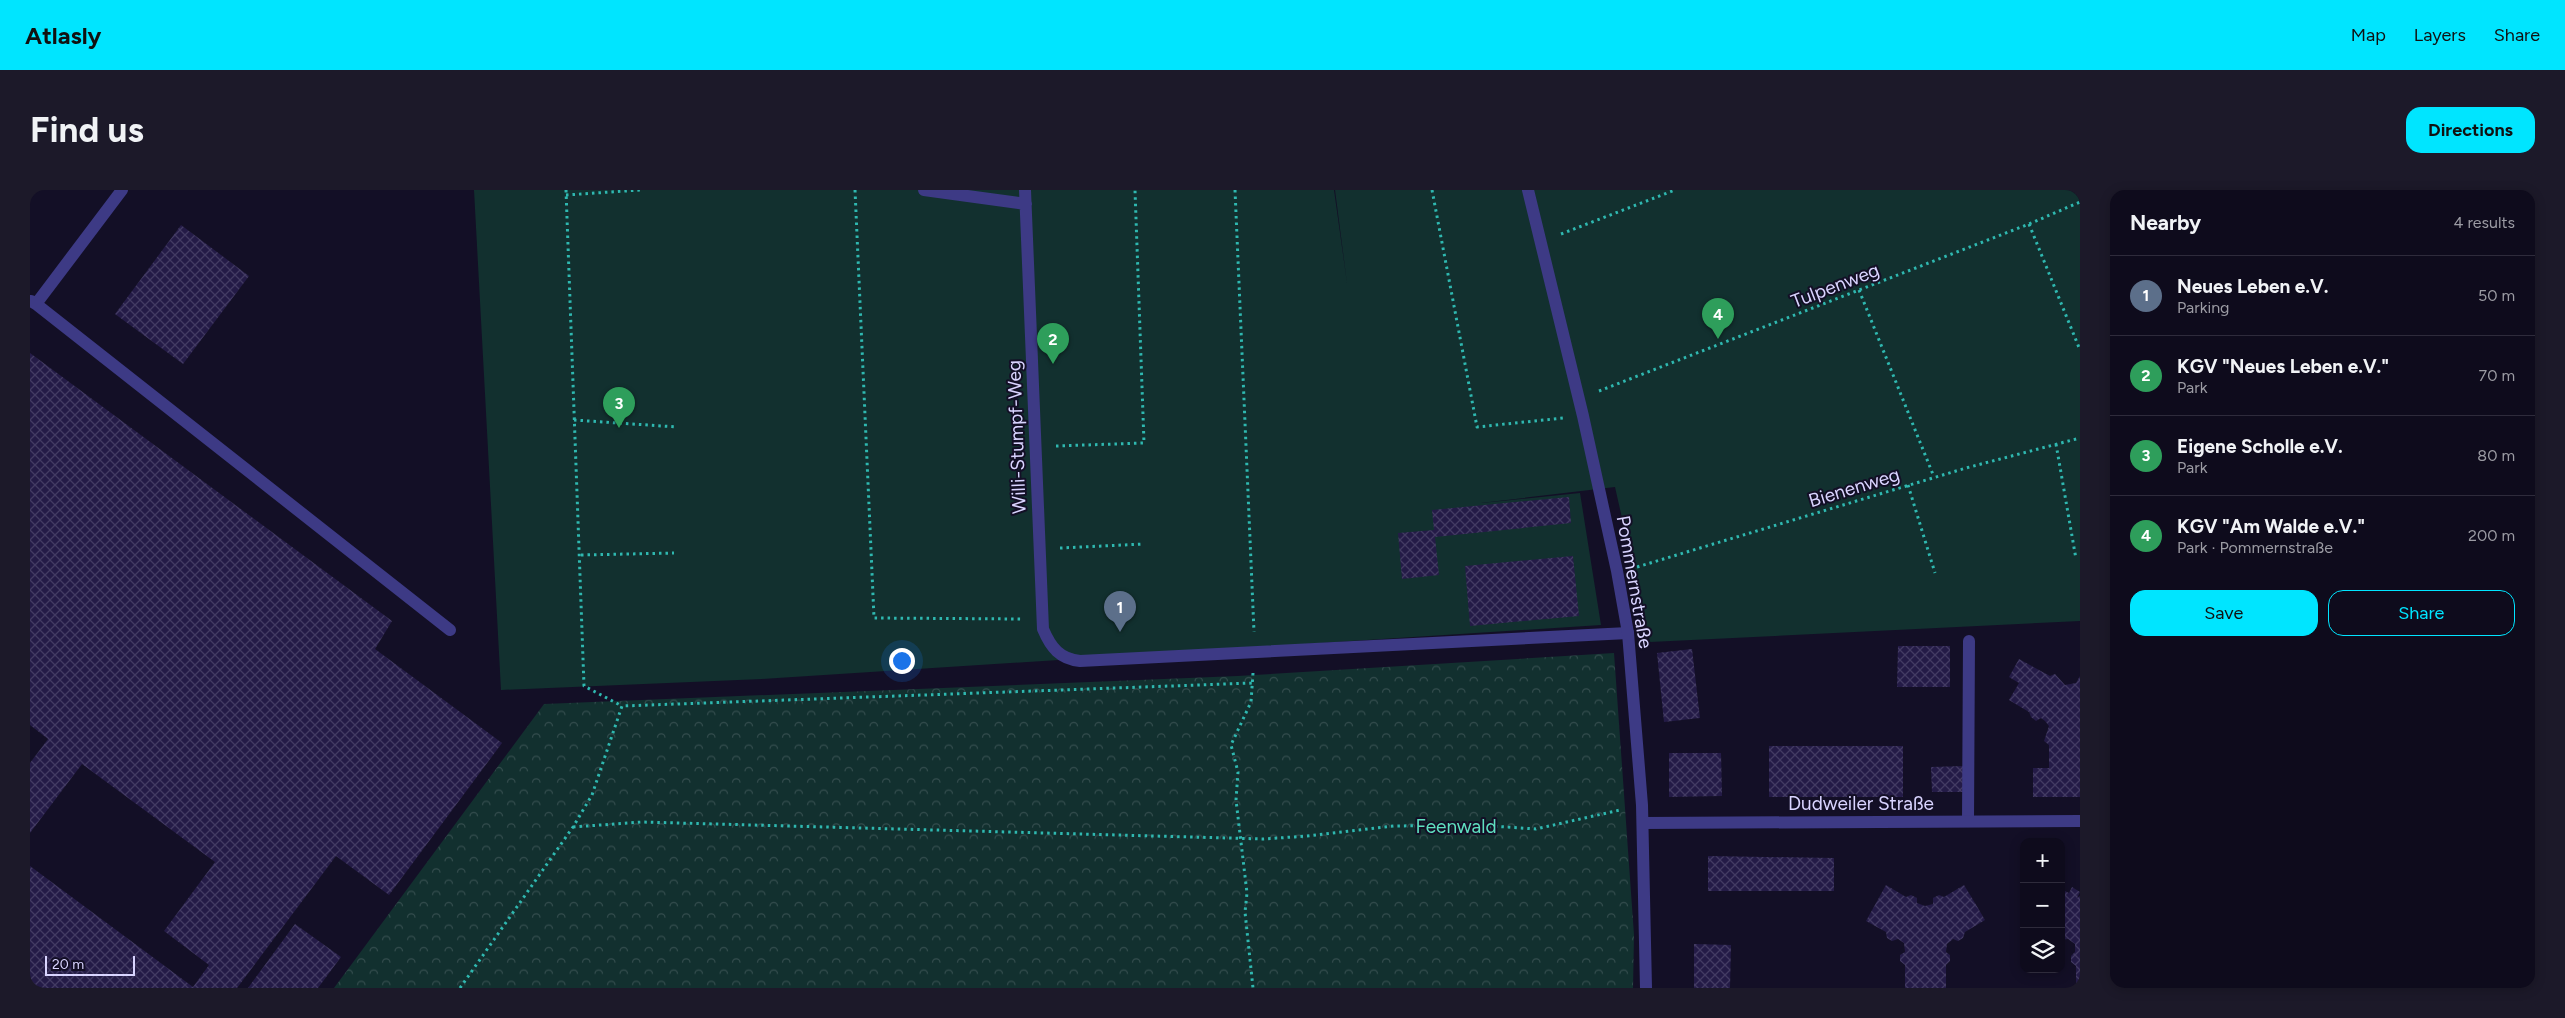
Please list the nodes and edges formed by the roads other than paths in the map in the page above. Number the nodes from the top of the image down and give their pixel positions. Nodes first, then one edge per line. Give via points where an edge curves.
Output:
1 (122, 190) edge
2 (924, 190) edge
3 (1025, 190) edge
4 (1528, 190) edge
5 (1026, 204) junction
6 (33, 302) edge
7 (450, 630) dead end
8 (1628, 633) junction
9 (1969, 641) dead end
10 (1968, 821) junction
11 (2080, 822) edge
12 (1643, 823) junction
13 (1646, 988) edge

1 - 6 street
2 - 5 street
3 - 5 street, Willi-Stumpf-Weg
4 - 8 street, Pommernstraße via 1583,416
5 - 8 street, Willi-Stumpf-Weg via 1043,629 1050,645 1066,660 1254,654
6 - 7 street
8 - 12 street, Pommernstraße
9 - 10 street
10 - 11 street, Dudweiler Straße
10 - 12 street, Dudweiler Straße
12 - 13 street, Pommernstraße

